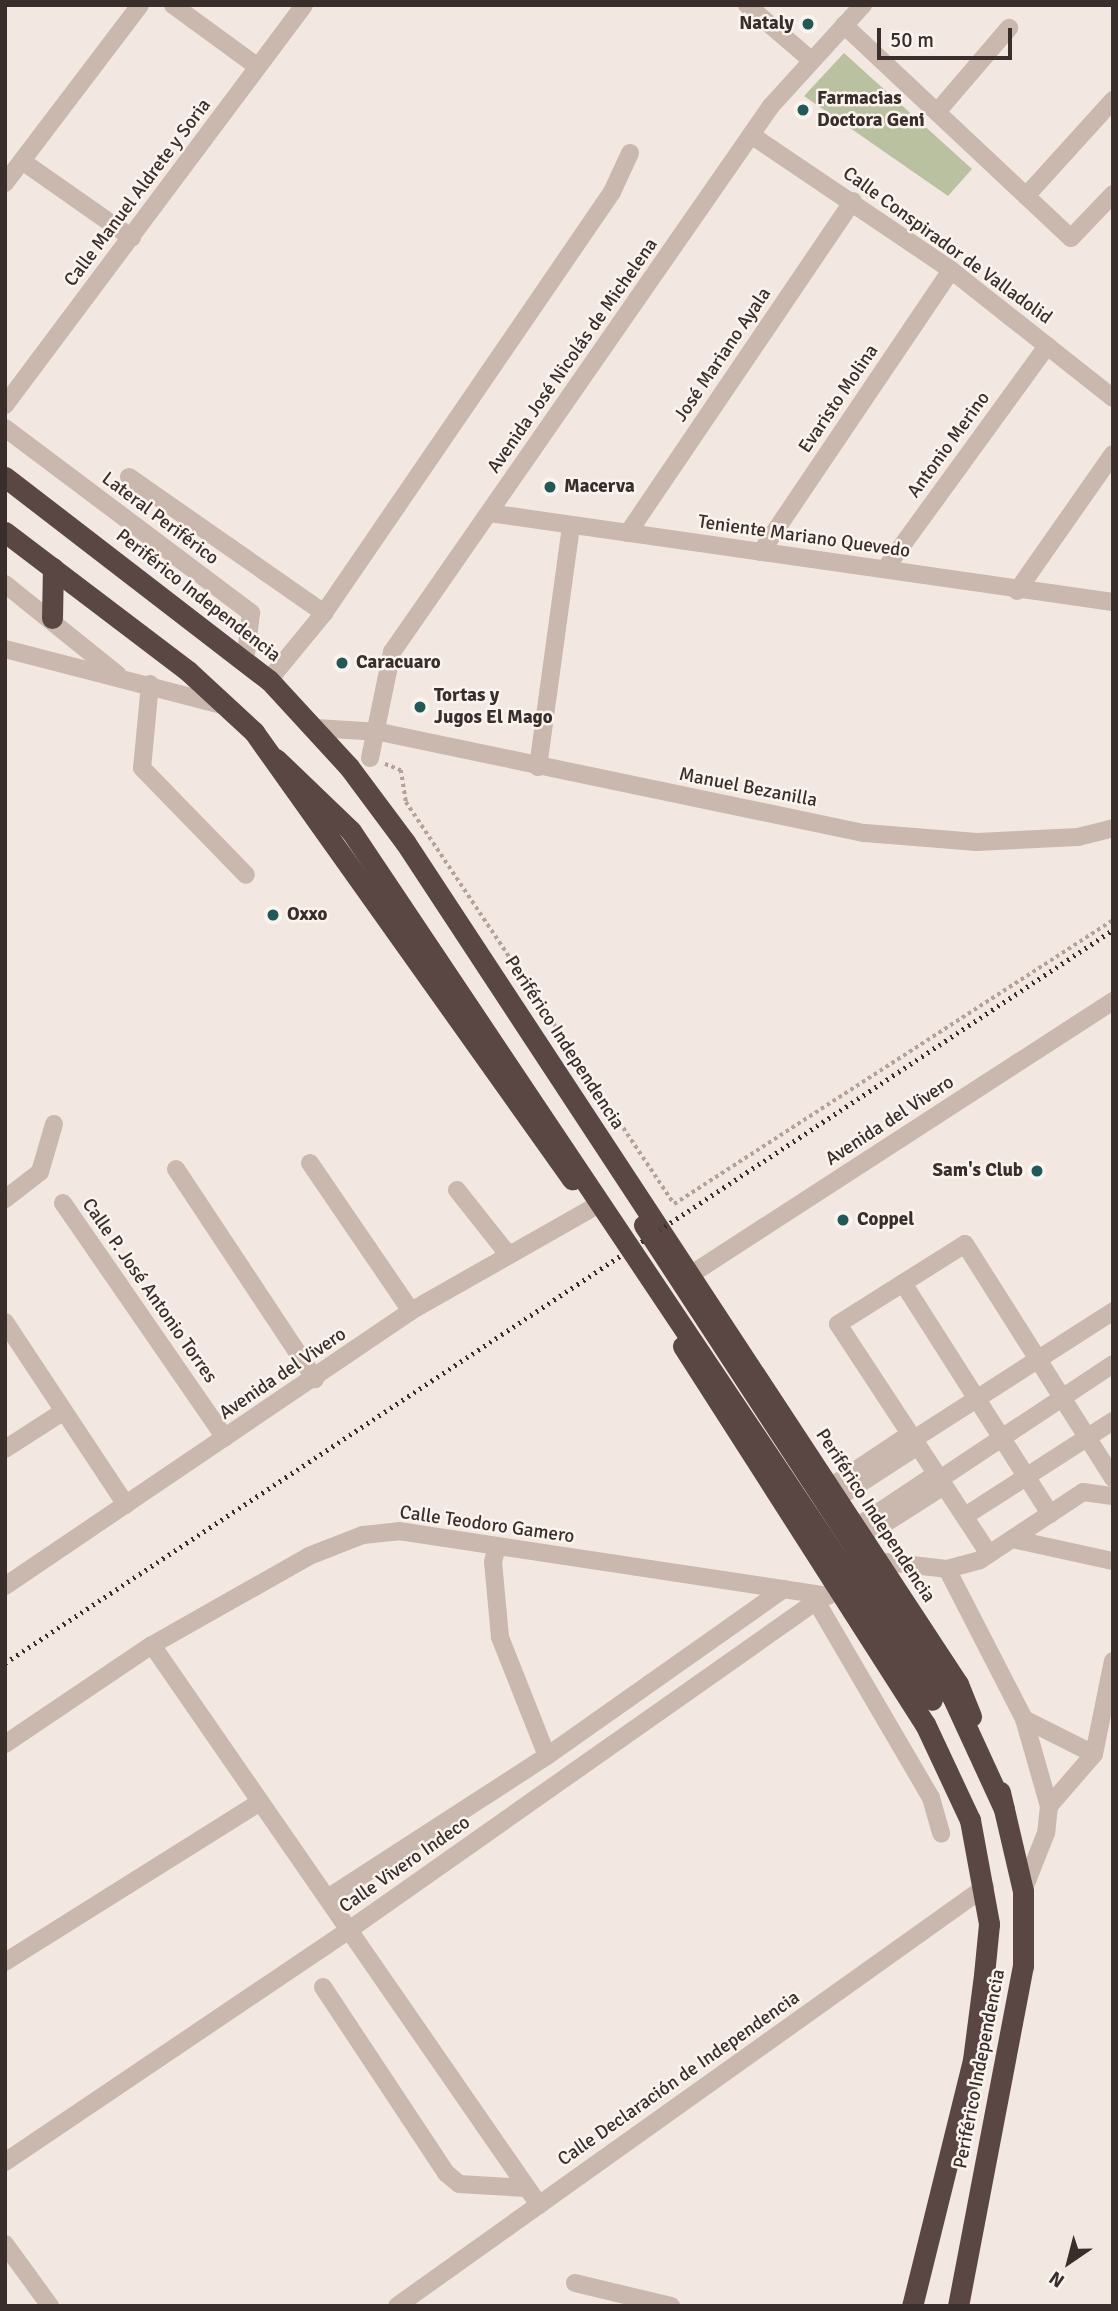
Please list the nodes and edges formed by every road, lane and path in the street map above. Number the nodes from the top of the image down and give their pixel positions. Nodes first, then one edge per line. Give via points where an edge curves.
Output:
1 (140, 5) edge
2 (173, 5) edge
3 (304, 5) edge
4 (747, 5) edge
5 (863, 5) edge
6 (845, 24) junction
7 (1009, 28) dead end
8 (811, 60) junction
9 (258, 67) junction
10 (1113, 100) edge
11 (937, 112) junction
12 (751, 135) junction
13 (630, 153) dead end
14 (22, 161) junction
15 (5, 183) edge
16 (1113, 194) edge
17 (1026, 196) junction
18 (853, 201) junction
19 (132, 238) junction
20 (951, 270) junction
21 (1047, 346) junction
22 (1113, 398) edge
23 (5, 405) edge
24 (5, 428) edge
25 (1113, 454) edge
26 (5, 477) edge
27 (130, 477) dead end
28 (489, 513) junction
29 (571, 525) junction
30 (5, 532) edge
31 (628, 533) junction
32 (761, 552) junction
33 (53, 568) junction
34 (885, 569) junction
35 (5, 584) edge
36 (1017, 591) junction
37 (1113, 602) edge
38 (324, 613) junction
39 (52, 618) junction
40 (5, 649) edge
41 (245, 662) junction
42 (118, 675) junction
43 (269, 680) junction
44 (150, 684) junction
45 (228, 706) junction
46 (316, 728) junction
47 (380, 732) junction
48 (370, 758) joint
49 (276, 759) junction
50 (538, 767) junction
51 (1113, 828) edge
52 (246, 875) dead end
53 (1113, 920) edge
54 (1113, 1001) edge
55 (54, 1124) dead end
56 (310, 1163) dead end
57 (176, 1169) dead end
58 (457, 1189) dead end
59 (5, 1199) edge
60 (63, 1203) dead end
61 (592, 1208) junction
62 (646, 1249) junction
63 (508, 1253) junction
64 (690, 1275) junction
65 (903, 1283) junction
66 (411, 1311) junction
67 (1113, 1311) edge
68 (5, 1322) edge
69 (1038, 1360) junction
70 (1113, 1364) edge
71 (315, 1379) junction
72 (977, 1398) junction
73 (1062, 1398) junction
74 (64, 1411) junction
75 (1113, 1421) edge
76 (225, 1438) junction
77 (1002, 1438) junction
78 (1087, 1438) junction
79 (914, 1440) junction
80 (5, 1449) edge
81 (1026, 1477) junction
82 (1113, 1478) edge
83 (940, 1480) junction
84 (833, 1493) junction
85 (1113, 1496) edge
86 (125, 1505) junction
87 (1050, 1514) junction
88 (965, 1516) junction
89 (859, 1533) junction
90 (1012, 1539) junction
91 (498, 1546) junction
92 (989, 1554) junction
93 (877, 1561) junction
94 (1113, 1561) edge
95 (947, 1569) junction
96 (5, 1586) edge
97 (784, 1589) junction
98 (821, 1598) junction
99 (849, 1601) junction
100 (152, 1645) junction
101 (1113, 1661) edge
102 (1024, 1719) junction
103 (5, 1744) edge
104 (1094, 1754) junction
105 (547, 1756) junction
106 (258, 1803) junction
107 (1049, 1806) junction
108 (1004, 1809) junction
109 (965, 1810) junction
110 (941, 1834) dead end
111 (985, 1887) junction
112 (1023, 1891) junction
113 (329, 1897) junction
114 (349, 1930) junction
115 (5, 1962) edge
116 (323, 1987) dead end
117 (5, 2162) edge
118 (527, 2188) junction
119 (539, 2205) junction
120 (5, 2244) edge
121 (575, 2283) dead end
122 (50, 2306) edge
123 (397, 2306) edge
124 (671, 2306) edge
125 (912, 2306) edge
126 (958, 2306) edge

1 - 14 street
2 - 9 street
3 - 9 street, Calle Manuel Aldrete y Soria
4 - 8 street
5 - 6 street, Avenida José Nicolás de Michelena
6 - 8 street, Avenida José Nicolás de Michelena
6 - 11 street
7 - 11 street
8 - 12 street, Avenida José Nicolás de Michelena
9 - 19 street, Calle Manuel Aldrete y Soria
10 - 17 street
11 - 17 street
12 - 18 street, Calle Conspirador de Valladolid
12 - 28 street, Avenida José Nicolás de Michelena
13 - 38 street via 612,179 612,192
14 - 15 street
14 - 19 street
16 - 17 street via 1071,238
18 - 20 street, Calle Conspirador de Valladolid
18 - 31 street, José Mariano Ayala
19 - 23 street, Calle Manuel Aldrete y Soria
20 - 21 street, Calle Conspirador de Valladolid
20 - 32 street, Evaristo Molina
21 - 22 street, Calle Conspirador de Valladolid
21 - 34 street, Antonio Merino
24 - 41 street, Lateral Periférico via 251,613
25 - 36 street
26 - 41 highway, Periférico Independencia
27 - 38 street
28 - 29 street, Teniente Mariano Quevedo
28 - 47 street, Avenida José Nicolás de Michelena via 392,652
29 - 31 street, Teniente Mariano Quevedo
29 - 50 street
30 - 33 highway
31 - 32 street, Teniente Mariano Quevedo
32 - 34 street, Teniente Mariano Quevedo
33 - 39 highway
33 - 45 highway
34 - 36 street, Teniente Mariano Quevedo
35 - 39 street
36 - 37 street, Teniente Mariano Quevedo
38 - 43 street
39 - 42 street
40 - 42 street
41 - 43 highway, Periférico Independencia
42 - 44 street
43 - 46 highway, Periférico Independencia
44 - 45 street
44 - 52 street via 142,768
45 - 49 highway
46 - 47 street, Manuel Bezanilla
46 - 62 highway, bridge via 341,775 397,846
46 - 62 highway, Periférico Independencia via 404,840
47 - 48 street, Avenida José Nicolás de Michelena
47 - 50 street, Manuel Bezanilla
48 - 53 path via 401,770 406,802 674,1204
49 - 61 highway, Periférico Independencia
49 - 62 highway, bridge via 351,831
50 - 51 street, Manuel Bezanilla via 865,833 976,842 1078,837
54 - 64 street, Avenida del Vivero
55 - 59 street via 40,1172
56 - 66 street
57 - 71 street
58 - 63 street
60 - 76 street, Calle P. José Antonio Torres
61 - 62 highway, Periférico Independencia
61 - 63 street, Avenida del Vivero
62 - 64 highway, Periférico Independencia
62 - 99 highway, Periférico Independencia
62 - 108 highway, bridge via 952,1696
62 - 109 highway, bridge via 932,1700
63 - 66 street, Avenida del Vivero
64 - 84 highway, Periférico Independencia
65 - 69 street via 965,1244
65 - 72 street
65 - 79 street via 838,1324
66 - 71 street, Avenida del Vivero
67 - 69 street
68 - 74 street
69 - 72 street
69 - 73 street
70 - 73 street
71 - 76 street, Avenida del Vivero
72 - 77 street
72 - 79 street
73 - 77 street
73 - 78 street
74 - 80 street
74 - 86 street
75 - 78 street
76 - 86 street, Avenida del Vivero
77 - 81 street
77 - 83 street
78 - 81 street
78 - 82 street
79 - 83 street
79 - 84 street
81 - 87 street
81 - 88 street
83 - 88 street
83 - 89 street
84 - 89 highway, Periférico Independencia
85 - 87 street via 1083,1492
86 - 96 street, Avenida del Vivero
87 - 90 street
88 - 92 street
89 - 93 highway, Periférico Independencia
90 - 92 street
90 - 94 street
91 - 97 street, Calle Teodoro Gamero
91 - 100 street, Calle Teodoro Gamero via 399,1531 363,1535 309,1556
91 - 105 street via 493,1562 500,1637
92 - 95 street
93 - 95 street
93 - 108 highway, Periférico Independencia via 958,1684
95 - 102 street
97 - 98 street, Calle Teodoro Gamero
97 - 105 street
98 - 99 street, Calle Teodoro Gamero
98 - 110 street via 930,1798
98 - 114 street, Calle Vivero Indeco
99 - 109 highway, Periférico Independencia via 925,1724
100 - 103 street, Calle Teodoro Gamero
100 - 106 street
101 - 104 street
102 - 104 street
102 - 107 street
104 - 107 street
105 - 113 street
106 - 113 street
106 - 115 street
107 - 112 street via 1046,1833
108 - 112 highway, Periférico Independencia
109 - 111 highway, Periférico Independencia
111 - 119 street, Calle Declaración de Independencia
111 - 125 highway, Periférico Independencia via 989,1924 973,2060
112 - 126 highway, Periférico Independencia via 1023,1966
113 - 114 street
114 - 117 street, Calle Vivero Indeco
114 - 118 street
116 - 118 street via 446,2173 459,2184
118 - 119 street
119 - 123 street, Calle Declaración de Independencia
120 - 122 street
121 - 124 street

